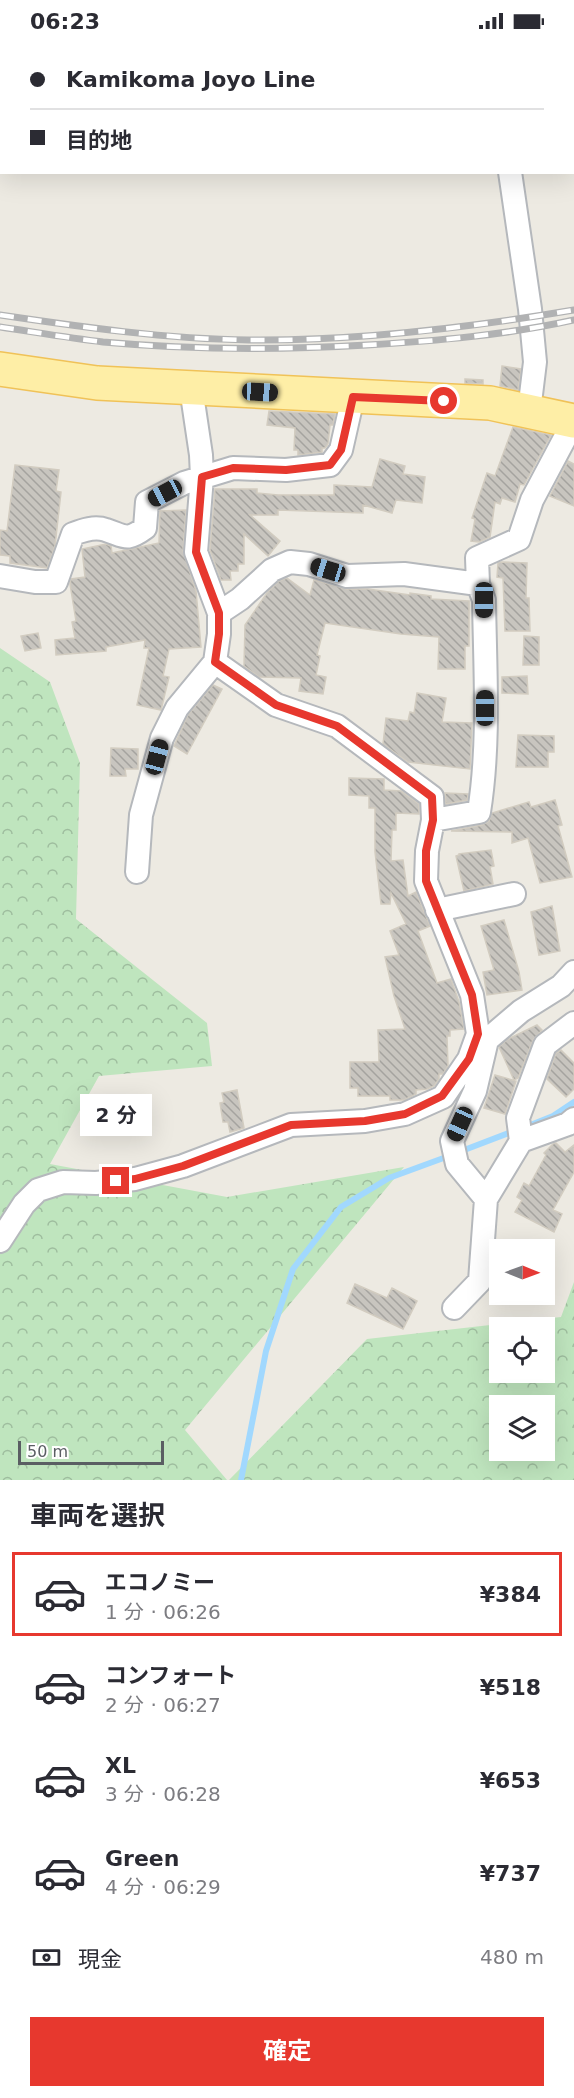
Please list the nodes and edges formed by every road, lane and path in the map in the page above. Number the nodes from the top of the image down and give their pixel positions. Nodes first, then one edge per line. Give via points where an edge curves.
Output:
1 (510, 174) edge
2 (0, 369) edge
3 (191, 388) junction
4 (353, 397) junction
5 (529, 411) junction
6 (574, 421) edge
7 (202, 477) junction
8 (0, 576) edge
9 (478, 584) junction
10 (219, 613) junction
11 (215, 662) junction
12 (433, 820) junction
13 (137, 872) dead end
14 (514, 894) dead end
15 (437, 910) junction
16 (574, 972) edge
17 (574, 1023) edge
18 (480, 1046) junction
19 (574, 1119) edge
20 (521, 1141) junction
21 (486, 1199) junction
22 (0, 1241) edge
23 (454, 1308) dead end

1 - 5 street via 535,362
2 - 3 main road via 97,383
3 - 4 main road
3 - 7 street
4 - 5 main road via 490,403
4 - 7 street via 341,450 330,465 286,470 233,468
5 - 6 main road
6 - 9 street via 532,500 519,539 477,558
7 - 8 street via 147,502 145,528 136,535 121,537 104,529 73,534 56,582
7 - 10 street via 196,552
9 - 10 street via 404,574 347,576 290,562 272,570
9 - 12 street via 484,600 485,697 479,812
10 - 11 street
11 - 12 street via 276,705 337,726 432,797
11 - 13 street via 177,708 162,738 141,815
12 - 15 street via 426,851 426,881
14 - 15 street
15 - 18 street via 472,995
16 - 18 street
17 - 20 street via 545,1045 518,1118
18 - 21 street via 475,1091 452,1141 457,1164
18 - 22 street via 442,1096 405,1114 365,1121 291,1125 183,1166 135,1179 63,1182 38,1190
19 - 20 street
20 - 21 street
21 - 23 street via 480,1281

